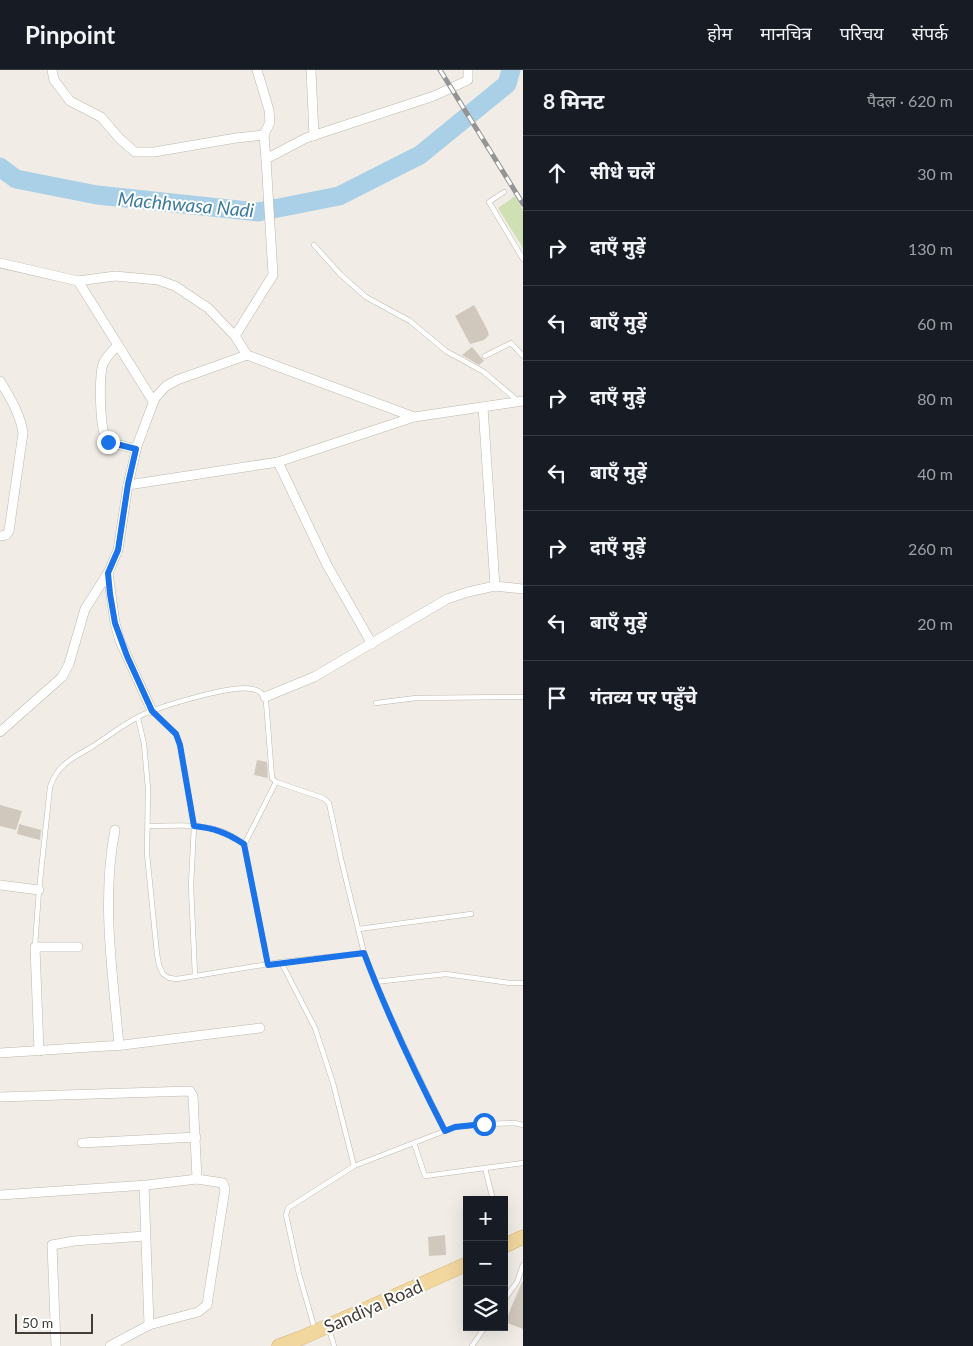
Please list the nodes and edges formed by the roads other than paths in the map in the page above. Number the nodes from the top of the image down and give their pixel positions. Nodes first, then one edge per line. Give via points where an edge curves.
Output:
1 (52, 70) edge
2 (257, 70) edge
3 (311, 70) edge
4 (468, 70) edge
5 (264, 135) junction
6 (314, 136) junction
7 (266, 159) junction
8 (504, 192) dead end
9 (314, 245) dead end
10 (523, 259) edge
11 (0, 263) edge
12 (78, 281) junction
13 (235, 336) junction
14 (118, 345) junction
15 (247, 355) junction
16 (485, 356) dead end
17 (523, 356) edge
18 (0, 381) edge
19 (153, 401) junction
20 (521, 401) edge
21 (483, 407) junction
22 (414, 417) junction
23 (136, 449) junction
24 (278, 462) junction
25 (128, 484) junction
26 (0, 536) edge
27 (108, 573) junction
28 (495, 586) junction
29 (523, 589) edge
30 (372, 644) junction
31 (265, 697) junction
32 (523, 697) edge
33 (376, 703) dead end
34 (152, 711) junction
35 (138, 718) junction
36 (0, 732) edge
37 (276, 782) junction
38 (149, 826) junction
39 (194, 826) junction
40 (115, 830) dead end
41 (244, 844) junction
42 (0, 885) edge
43 (39, 890) junction
44 (471, 914) dead end
45 (359, 929) junction
46 (35, 947) junction
47 (78, 948) dead end
48 (364, 953) junction
49 (281, 962) junction
50 (268, 965) junction
51 (194, 976) junction
52 (375, 982) junction
53 (523, 983) edge
54 (260, 1028) dead end
55 (119, 1046) junction
56 (39, 1052) junction
57 (0, 1053) edge
58 (0, 1097) edge
59 (523, 1125) edge
60 (445, 1131) junction
61 (196, 1137) junction
62 (82, 1143) dead end
63 (414, 1143) junction
64 (523, 1163) edge
65 (354, 1166) junction
66 (485, 1168) junction
67 (197, 1179) junction
68 (144, 1185) junction
69 (0, 1195) edge
70 (492, 1196) edge
71 (145, 1236) junction
72 (522, 1241) edge
73 (508, 1245) edge
74 (523, 1265) edge
75 (463, 1266) edge
76 (508, 1294) edge
77 (149, 1325) junction
78 (328, 1325) junction
79 (315, 1331) junction
80 (482, 1331) edge
81 (56, 1346) edge
82 (110, 1346) edge
83 (279, 1346) edge
84 (334, 1346) edge
85 (472, 1346) edge

1 - 5 street via 54,80 70,101 102,117 134,152 154,152
2 - 5 street via 269,110 270,122
3 - 6 street
4 - 6 street via 468,80 434,96
5 - 7 street
6 - 7 street
7 - 13 street via 273,275
8 - 10 lane via 489,202
9 - 20 lane via 366,297 410,321 446,351 484,372
11 - 12 street
12 - 13 street via 116,276 158,280 175,286 208,308
12 - 14 street
13 - 15 street
14 - 19 street
14 - 23 street via 102,368 104,436 108,442
15 - 19 street via 177,380 160,391
15 - 22 street
16 - 17 lane via 511,343
18 - 26 street via 21,419 23,433 9,531
19 - 23 street
20 - 21 street
21 - 22 street
21 - 28 street
22 - 24 street
23 - 25 street
24 - 25 street
24 - 30 street via 327,565
25 - 27 street via 118,550
27 - 34 street via 120,641
27 - 36 street via 85,609 62,677
28 - 29 street
28 - 30 street via 447,599
30 - 31 street via 314,676
31 - 34 lane via 244,688 196,697
31 - 37 lane via 272,778
32 - 33 lane via 416,698
34 - 35 lane
34 - 39 lane via 176,734
35 - 38 lane via 144,744
35 - 43 lane via 65,764 55,775 50,787
37 - 41 lane
37 - 45 lane via 329,803
38 - 39 lane
38 - 51 lane via 147,854 159,965 169,978
39 - 41 lane via 213,828
39 - 51 lane
40 - 55 street via 109,858 109,886
41 - 50 lane
42 - 43 street
43 - 46 lane
44 - 45 lane
45 - 48 lane
46 - 47 street
46 - 56 street
48 - 49 lane
48 - 52 lane
49 - 50 lane
49 - 65 lane via 315,1028
50 - 51 lane
52 - 53 lane via 446,974
52 - 60 lane
54 - 55 street
55 - 56 street
56 - 57 street
58 - 61 street via 189,1091 193,1096
59 - 60 lane via 484,1124
60 - 63 lane
61 - 62 street
61 - 67 street
63 - 65 lane
63 - 66 lane via 425,1176
64 - 66 lane
65 - 79 lane via 286,1210
66 - 70 lane
67 - 68 street
67 - 77 street via 223,1183 225,1189 207,1305 198,1312
68 - 69 street
68 - 71 street
71 - 77 street
71 - 81 street via 52,1245
72 - 73 main road
74 - 76 lane
75 - 78 main road, Sandiya Road
77 - 82 street
78 - 79 main road, Sandiya Road
78 - 84 lane
79 - 83 main road, Sandiya Road
80 - 85 lane

